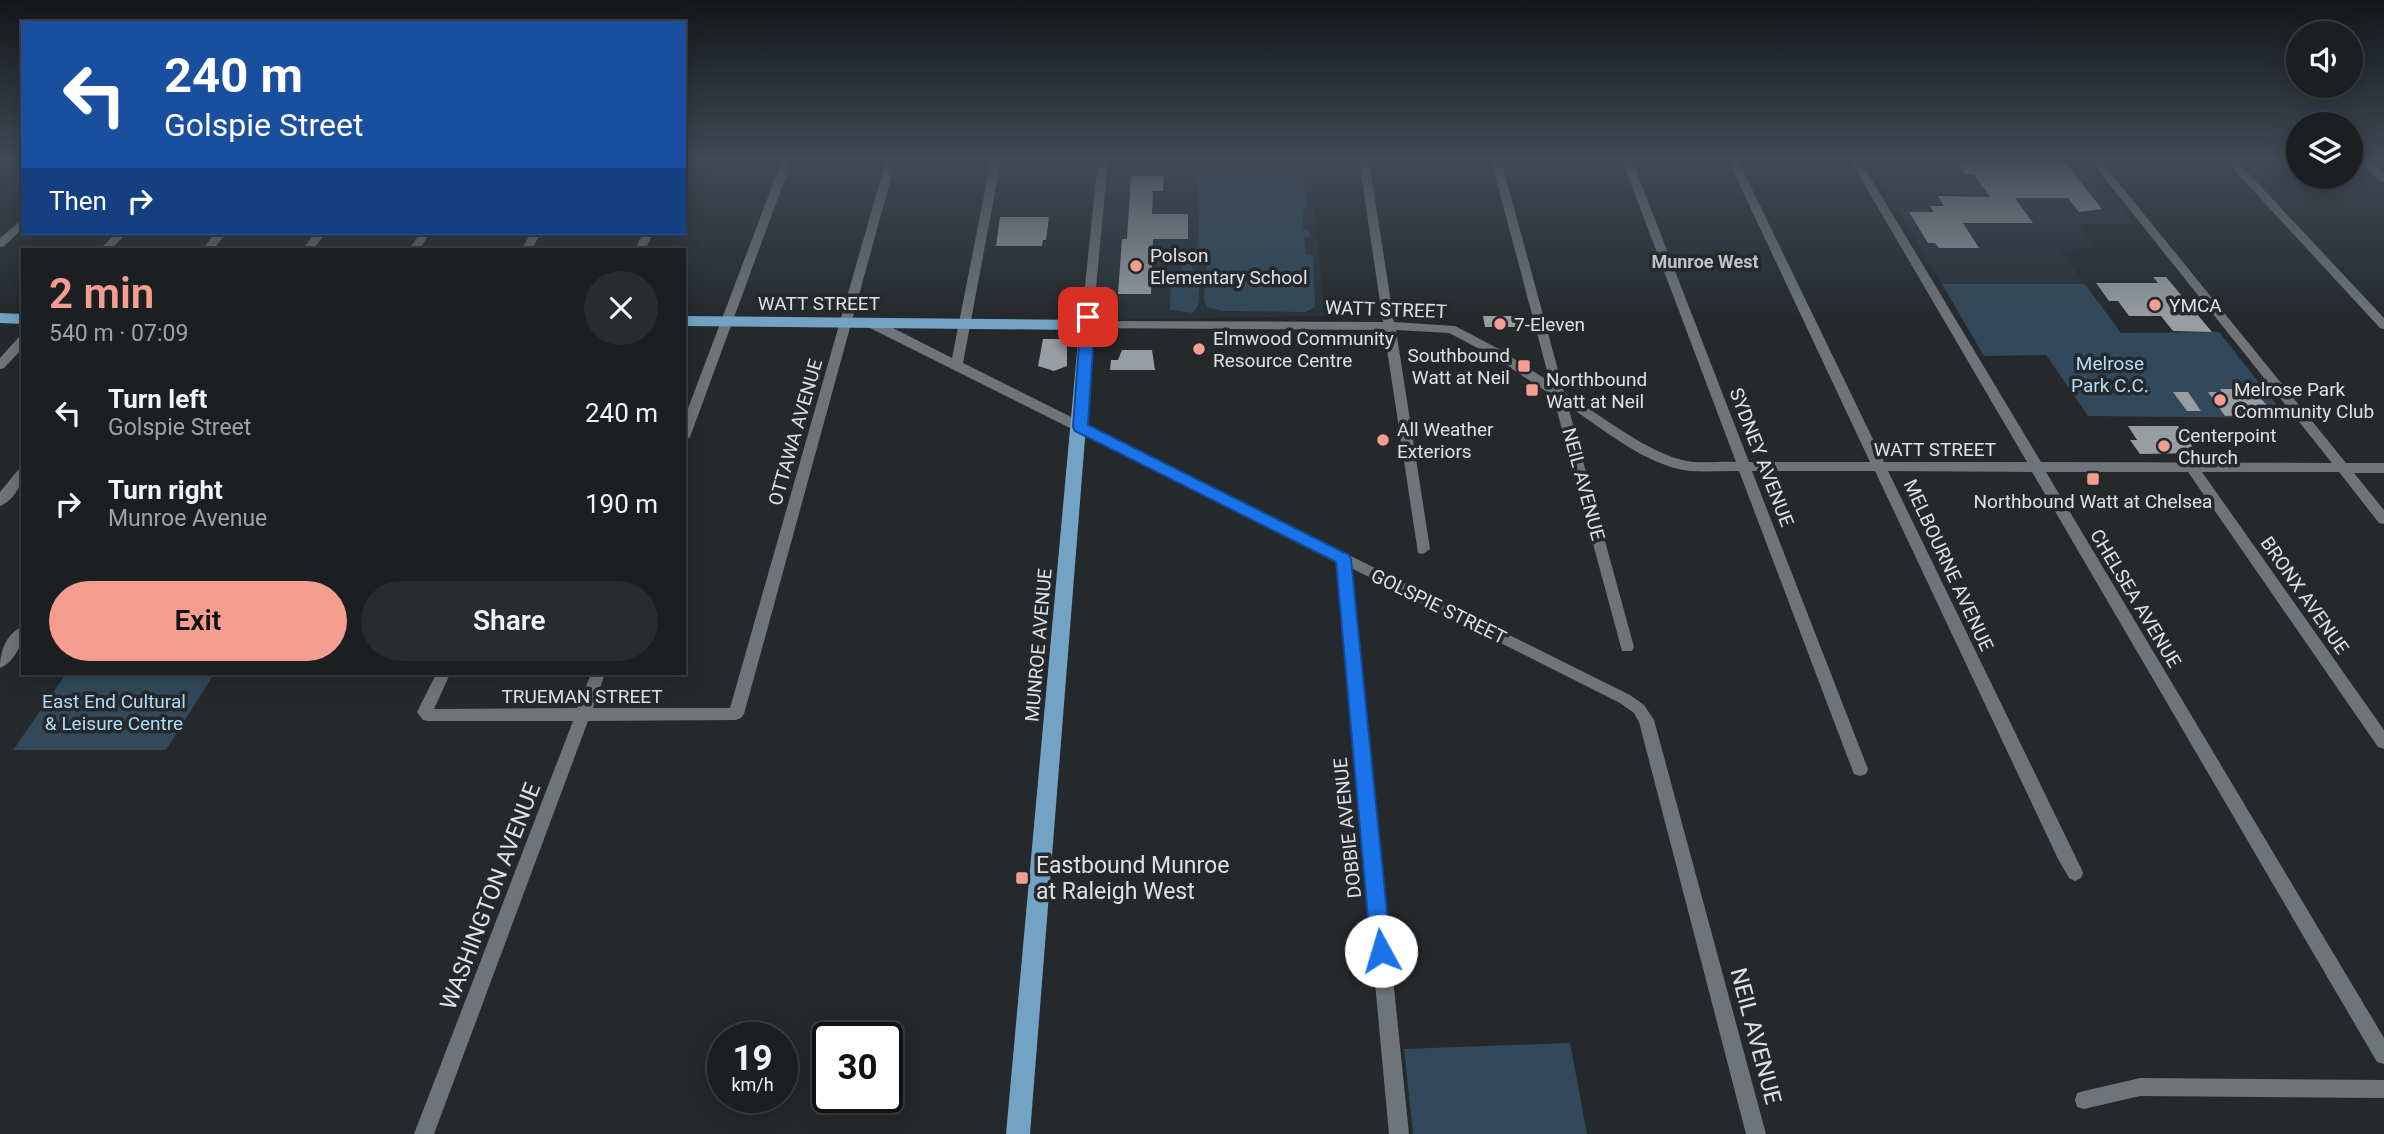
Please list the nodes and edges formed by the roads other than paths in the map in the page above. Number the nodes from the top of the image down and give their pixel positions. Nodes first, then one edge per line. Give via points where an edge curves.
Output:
1 (767, 213) edge
2 (879, 213) edge
3 (986, 213) edge
4 (1098, 213) edge
5 (1372, 213) edge
6 (1510, 213) edge
7 (1647, 213) edge
8 (1758, 213) edge
9 (1886, 213) edge
10 (2138, 213) edge
11 (2279, 213) edge
12 (21, 224) edge
13 (119, 235) edge
14 (0, 244) edge
15 (107, 248) edge
16 (0, 318) edge
17 (21, 319) edge
18 (686, 321) edge
19 (726, 322) junction
20 (853, 323) junction
21 (966, 323) junction
22 (1087, 324) junction
23 (1390, 326) junction
24 (2384, 326) edge
25 (21, 342) edge
26 (0, 365) edge
27 (957, 365) junction
28 (1558, 393) junction
29 (1080, 427) junction
30 (686, 432) edge
31 (1745, 468) junction
32 (1881, 468) junction
33 (2343, 468) junction
34 (2384, 468) edge
35 (2038, 469) junction
36 (2193, 469) junction
37 (21, 475) edge
38 (0, 501) edge
39 (2384, 519) edge
40 (1423, 549) dead end
41 (1343, 559) junction
42 (21, 635) edge
43 (1627, 647) dead end
44 (0, 662) edge
45 (443, 675) edge
46 (598, 675) edge
47 (1639, 709) joint
48 (736, 714) joint
49 (583, 715) junction
50 (2384, 742) edge
51 (1860, 769) dead end
52 (2075, 873) dead end
53 (2384, 1055) edge
54 (2384, 1089) edge
55 (2084, 1100) dead end
56 (424, 1134) edge
57 (1018, 1134) edge
58 (1399, 1134) edge
59 (1756, 1134) edge

1 - 19 street
2 - 20 street, OTTAWA AVENUE
3 - 21 street
4 - 22 street, MUNROE AVENUE
5 - 23 street
6 - 28 street, NEIL AVENUE
7 - 31 street, SYDNEY AVENUE
8 - 32 street, MELBOURNE AVENUE
9 - 35 street, CHELSEA AVENUE
10 - 33 street
11 - 24 street
12 - 14 street
13 - 15 street
16 - 17 main road
18 - 19 main road, WATT STREET
19 - 20 main road, WATT STREET
19 - 30 street
20 - 21 main road, WATT STREET
20 - 27 street, GOLSPIE STREET via 883,327
20 - 48 street, OTTAWA AVENUE
21 - 22 main road, WATT STREET
21 - 27 street
22 - 23 street, WATT STREET
22 - 29 main road, MUNROE AVENUE
23 - 28 street, WATT STREET via 1436,326 1463,333
23 - 40 street
25 - 26 street
27 - 29 street, GOLSPIE STREET
28 - 31 street, WATT STREET via 1665,460 1705,468
28 - 43 street, NEIL AVENUE
29 - 41 street, GOLSPIE STREET
29 - 57 main road, MUNROE AVENUE
31 - 32 street, WATT STREET
31 - 51 street, SYDNEY AVENUE
32 - 35 street, WATT STREET
32 - 52 street, MELBOURNE AVENUE
33 - 34 street, WATT STREET
33 - 36 street, WATT STREET
33 - 39 street
35 - 36 street, WATT STREET
35 - 53 street, CHELSEA AVENUE
36 - 50 street, BRONX AVENUE
37 - 38 street
41 - 47 street, GOLSPIE STREET
41 - 58 street, DOBBIE AVENUE
42 - 44 street
45 - 49 street, TRUEMAN STREET via 425,712 428,715
46 - 49 street, WASHINGTON AVENUE
47 - 59 street, NEIL AVENUE via 1646,720
48 - 49 street, TRUEMAN STREET
49 - 56 street, WASHINGTON AVENUE
54 - 55 street via 2140,1087

